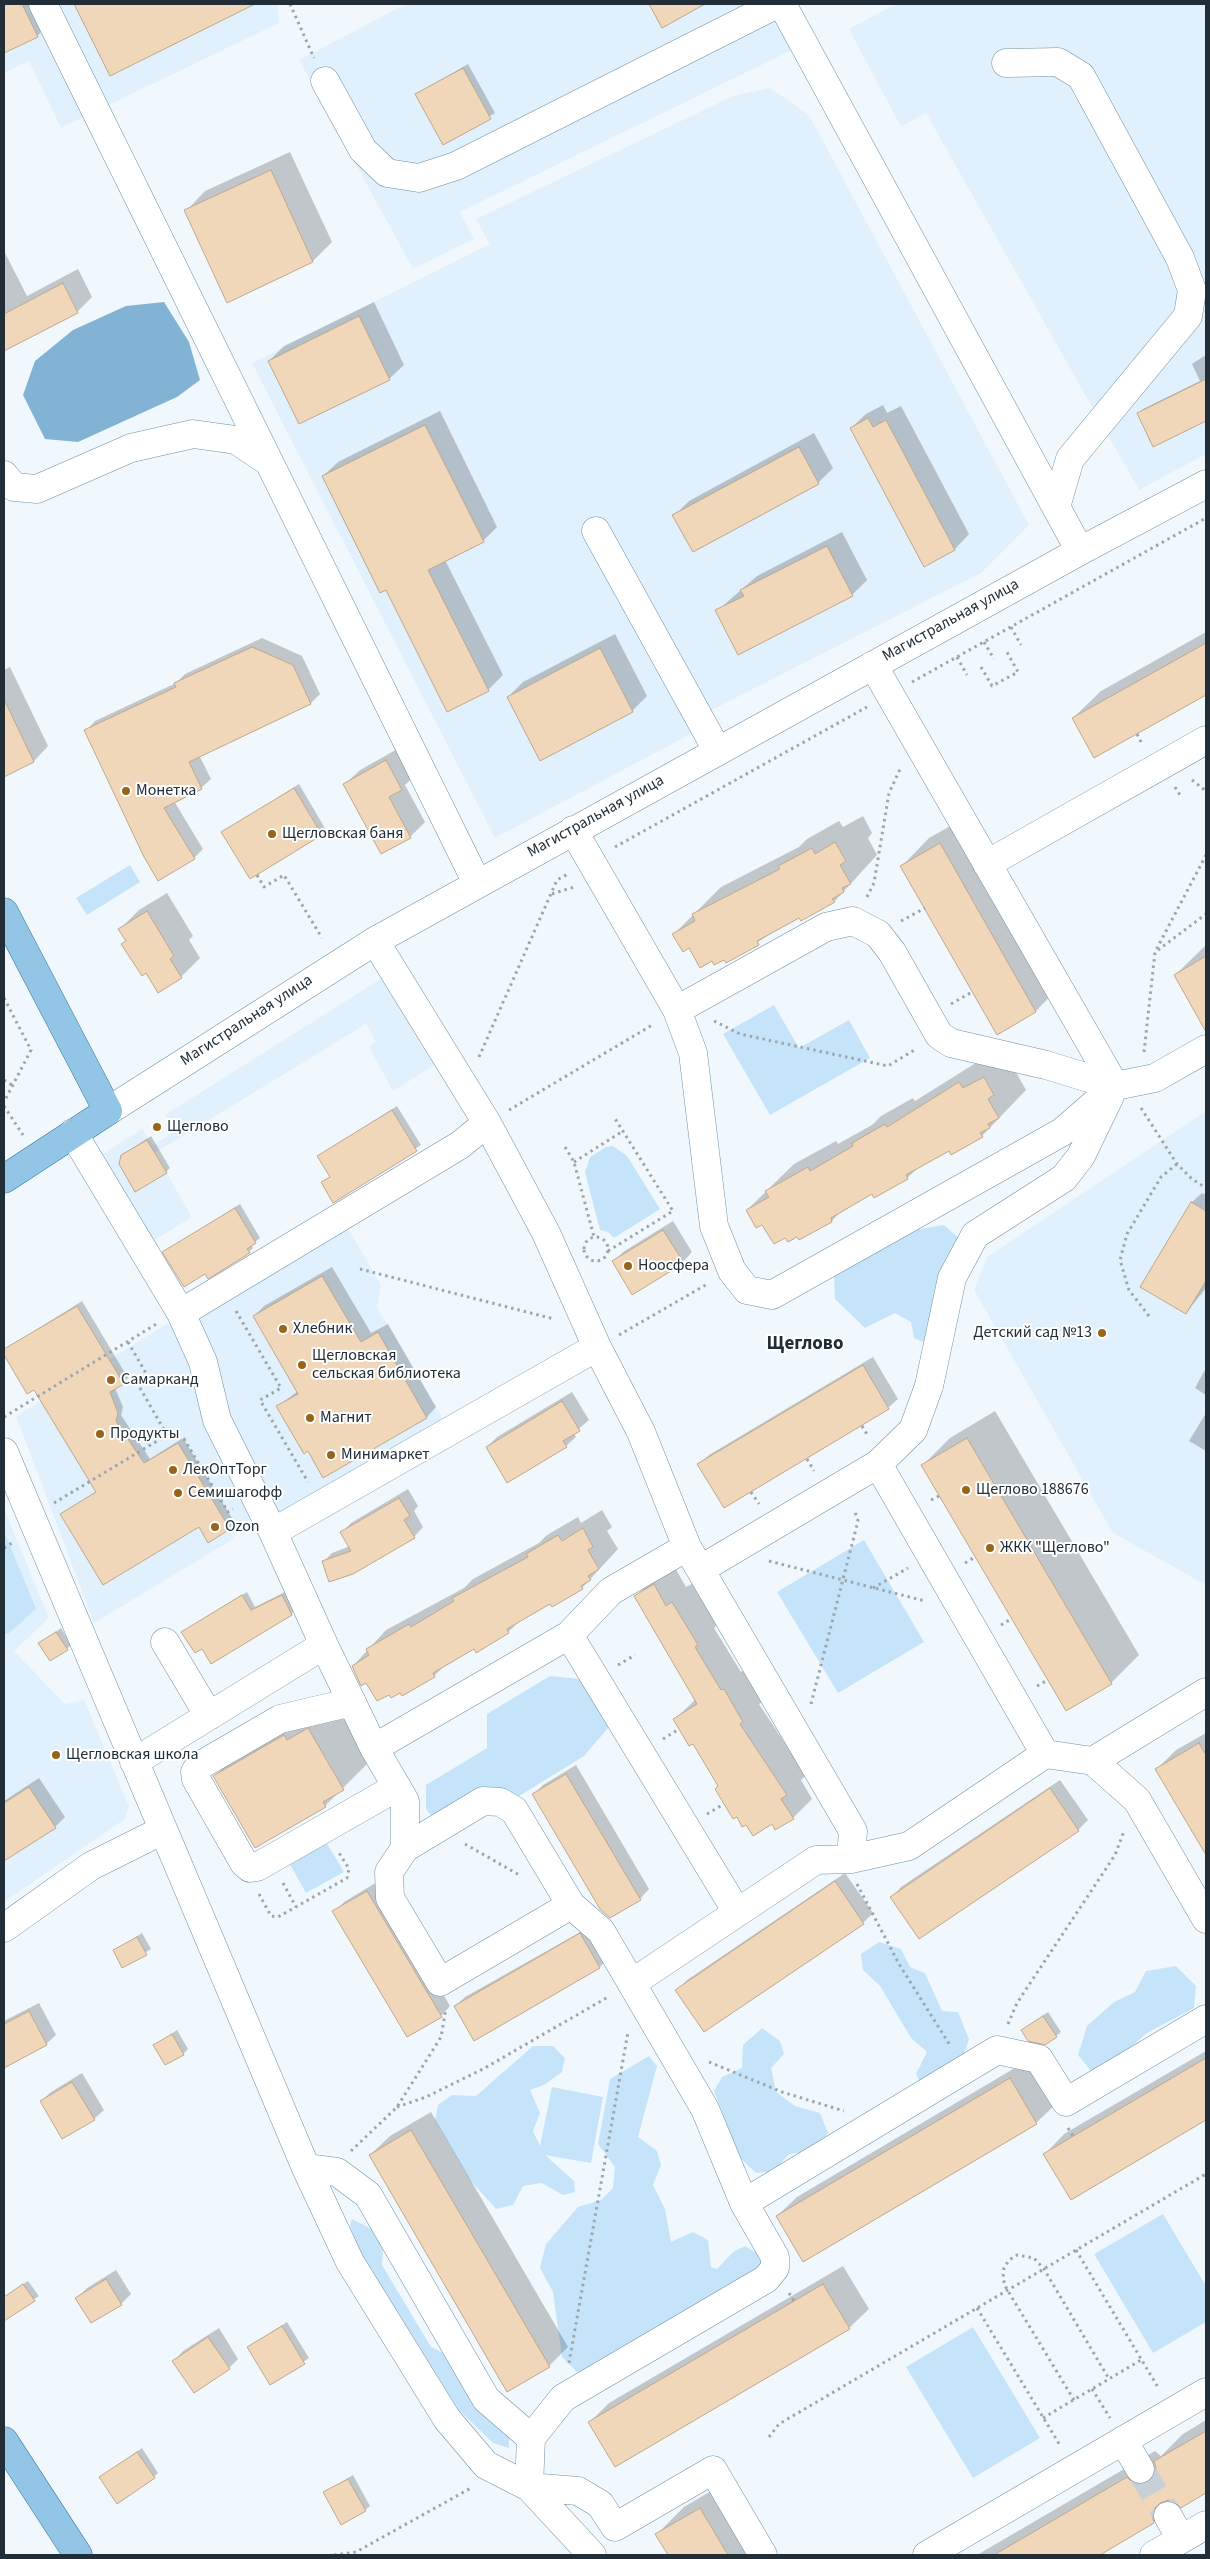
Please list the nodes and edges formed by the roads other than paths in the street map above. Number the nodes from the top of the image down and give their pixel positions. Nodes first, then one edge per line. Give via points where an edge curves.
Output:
1 (43, 4) edge
2 (777, 4) edge
3 (782, 4) edge
4 (1006, 63) dead end
5 (325, 81) road end
6 (269, 462) junction
7 (4, 476) edge
8 (1206, 484) edge
9 (1056, 507) junction
10 (596, 531) dead end
11 (1080, 551) junction
12 (872, 665) junction
13 (1206, 740) edge
14 (717, 750) junction
15 (573, 830) junction
16 (987, 864) junction
17 (477, 882) junction
18 (4, 912) edge
19 (376, 941) junction
20 (681, 1008) junction
21 (1206, 1048) edge
22 (1115, 1086) junction
23 (108, 1111) junction
24 (487, 1123) junction
25 (74, 1133) junction
26 (4, 1179) edge
27 (181, 1313) junction
28 (593, 1338) junction
29 (4, 1452) edge
30 (878, 1464) junction
31 (273, 1532) junction
32 (694, 1558) junction
33 (569, 1635) junction
34 (165, 1642) dead end
35 (324, 1645) junction
36 (1206, 1692) edge
37 (352, 1702) junction
38 (209, 1716) junction
39 (374, 1748) junction
40 (1045, 1754) junction
41 (1093, 1761) junction
42 (134, 1762) junction
43 (397, 1787) junction
44 (163, 1830) junction
45 (405, 1848) junction
46 (851, 1859) junction
47 (571, 1905) junction
48 (738, 1912) junction
49 (1206, 1919) edge
50 (4, 1928) edge
51 (632, 1983) junction
52 (1206, 2019) edge
53 (306, 2168) junction
54 (744, 2203) junction
55 (1206, 2392) edge
56 (531, 2438) junction
57 (1123, 2440) junction
58 (4, 2441) edge
59 (1140, 2469) tunnel mouth
60 (529, 2487) junction
61 (1168, 2516) tunnel mouth
62 (1206, 2525) edge
63 (1181, 2539) junction
64 (78, 2555) edge
65 (592, 2555) edge
66 (763, 2555) edge
67 (927, 2555) edge
68 (1154, 2555) edge

1 - 6 street
2 - 5 street via 456,166 419,178 387,173 364,150
3 - 9 street
4 - 9 street via 1058,62 1081,76 1180,258 1192,290 1188,316 1070,460
6 - 7 street via 236,440 193,434 131,448 37,490 14,487
6 - 17 street
8 - 11 street, Магистральная улица
9 - 11 street
10 - 14 street
11 - 12 street, Магистральная улица
12 - 14 street, Магистральная улица
12 - 16 street
13 - 16 street
14 - 15 street, Магистральная улица
15 - 17 street, Магистральная улица
15 - 20 street
16 - 22 street
17 - 19 street, Магистральная улица
18 - 23 main road
19 - 23 street, Магистральная улица
19 - 24 street
20 - 22 street via 826,927 853,921 878,934 892,952 940,1035 951,1043 1046,1065
20 - 22 street via 693,1053 714,1226 732,1271 747,1290 772,1295 1062,1132
21 - 22 street via 1155,1078
22 - 30 street via 1082,1156 1064,1178 975,1235 952,1278 930,1386 914,1430
23 - 25 main road, Магистральная улица
24 - 27 street via 460,1145
24 - 28 street via 546,1233
25 - 26 main road, Магистральная улица
25 - 27 street
27 - 31 street via 203,1362 217,1420
28 - 31 street
28 - 32 street via 641,1432
29 - 42 street
30 - 32 street via 732,1551
30 - 40 street
31 - 35 street
32 - 33 street via 611,1591
32 - 46 street via 853,1831
33 - 39 street
33 - 48 street
34 - 38 street
35 - 37 street
35 - 38 street
36 - 41 street
37 - 39 street
37 - 43 street via 280,1719 200,1766 195,1772 201,1787 244,1863 250,1868 257,1867
38 - 42 street
39 - 43 street
40 - 41 street
40 - 46 street via 909,1846
41 - 49 street via 1137,1800
42 - 44 street
43 - 45 street via 405,1801
44 - 50 street via 91,1866
44 - 53 street
45 - 47 street via 483,1802 500,1802 514,1810
45 - 47 street via 389,1872 390,1898 440,1982
46 - 48 street via 816,1860
47 - 51 street via 602,1931
48 - 51 street
51 - 54 street via 705,2109
52 - 54 street via 1066,2102 1039,2058 997,2050
53 - 56 street via 337,2172 368,2195 486,2399
53 - 60 street via 350,2262 447,2419 486,2465
54 - 56 street via 775,2258 775,2268 766,2279 563,2398
55 - 57 street
56 - 60 street
57 - 59 street
57 - 67 street
58 - 64 main road
60 - 65 street
60 - 66 street via 578,2492 600,2504 615,2527 713,2470
61 - 63 street
62 - 63 street
63 - 68 street

